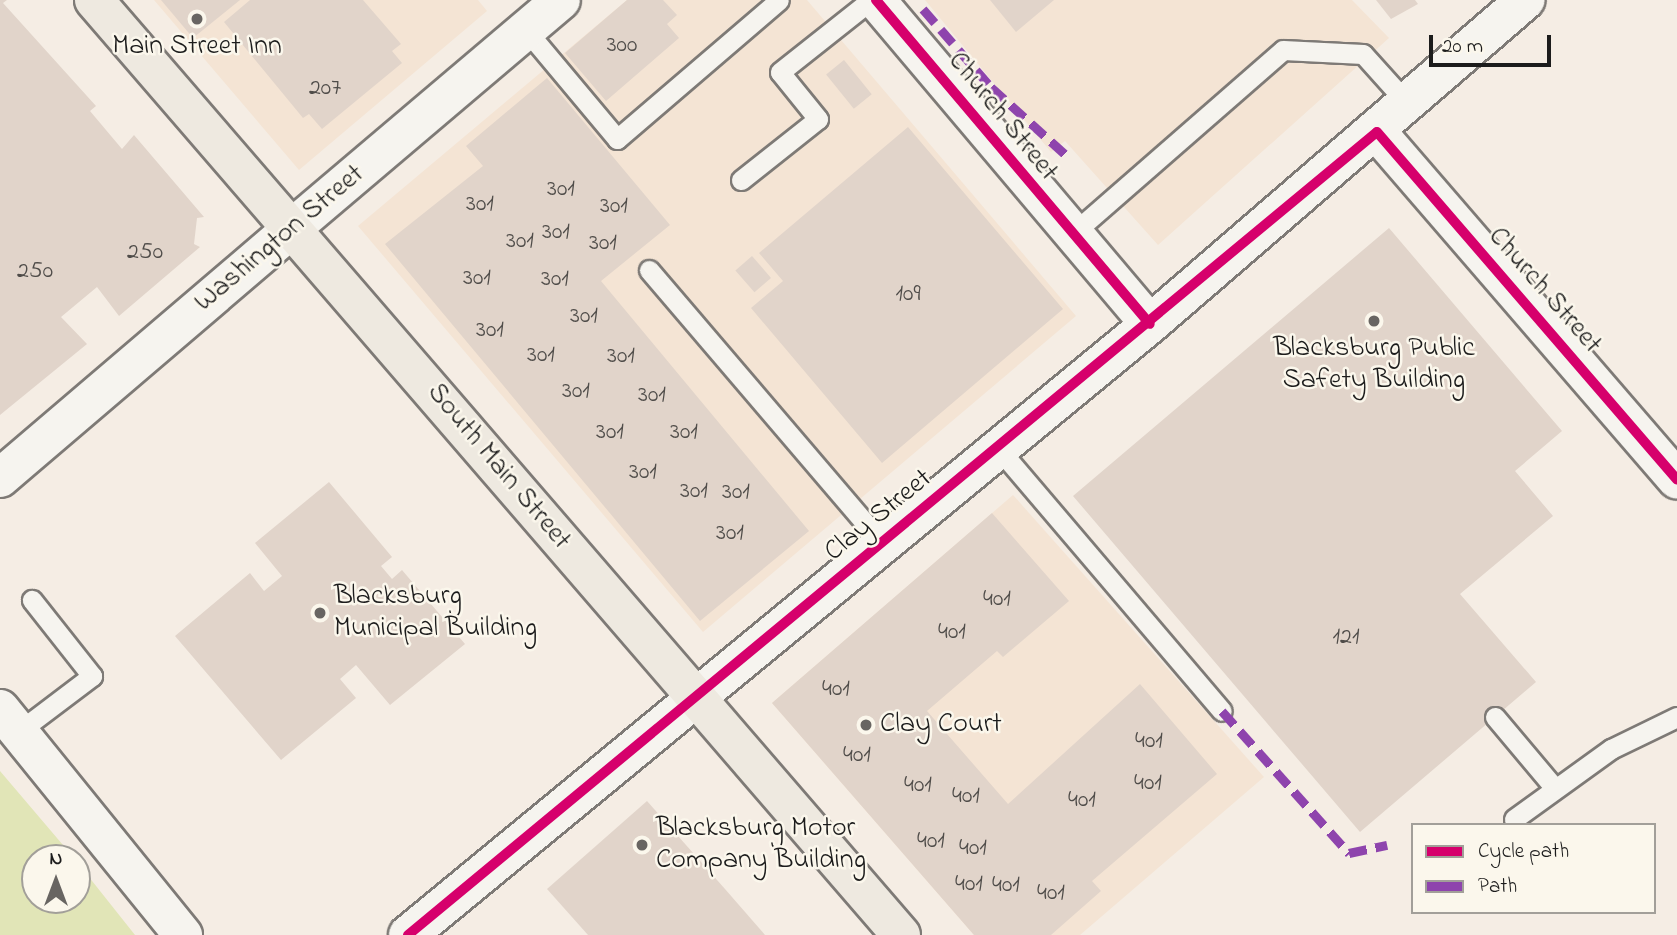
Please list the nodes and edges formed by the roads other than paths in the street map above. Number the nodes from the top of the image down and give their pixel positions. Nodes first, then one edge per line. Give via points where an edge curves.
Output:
1 (94, 0) edge
2 (561, 0) edge
3 (779, 0) edge
4 (874, 0) edge
5 (1525, 0) edge
6 (526, 30) junction
7 (1408, 103) junction
8 (1377, 132) junction
9 (741, 180) dead end
10 (290, 230) junction
11 (1071, 235) junction
12 (649, 270) dead end
13 (1150, 324) junction
14 (998, 448) junction
15 (0, 478) edge
16 (1677, 481) edge
17 (882, 543) junction
18 (32, 600) dead end
19 (692, 699) junction
20 (1222, 711) dead end
21 (1495, 717) dead end
22 (1677, 717) edge
23 (9, 720) edge
24 (1553, 786) junction
25 (1514, 820) dead end
26 (183, 935) edge
27 (408, 935) edge
28 (901, 935) edge

1 - 10 main road, South Main Street
2 - 6 street, Washington Street
3 - 6 lane via 617,139
4 - 9 lane via 780,72 818,119
4 - 11 street, Church Street
5 - 7 street, Clay Street
6 - 10 street, Washington Street
7 - 8 street, Clay Street
7 - 11 lane via 1363,54 1283,50
8 - 13 street, Clay Street
8 - 16 street, Church Street
10 - 15 street, Washington Street
10 - 19 main road, South Main Street via 485,450
11 - 13 street, Church Street
12 - 17 lane
13 - 14 street, Clay Street
14 - 17 street, Clay Street
14 - 20 lane
17 - 19 street, Clay Street
18 - 23 lane via 92,676
19 - 27 street, Clay Street
19 - 28 main road, South Main Street
21 - 24 lane
22 - 24 lane via 1611,749
23 - 26 street
24 - 25 lane

